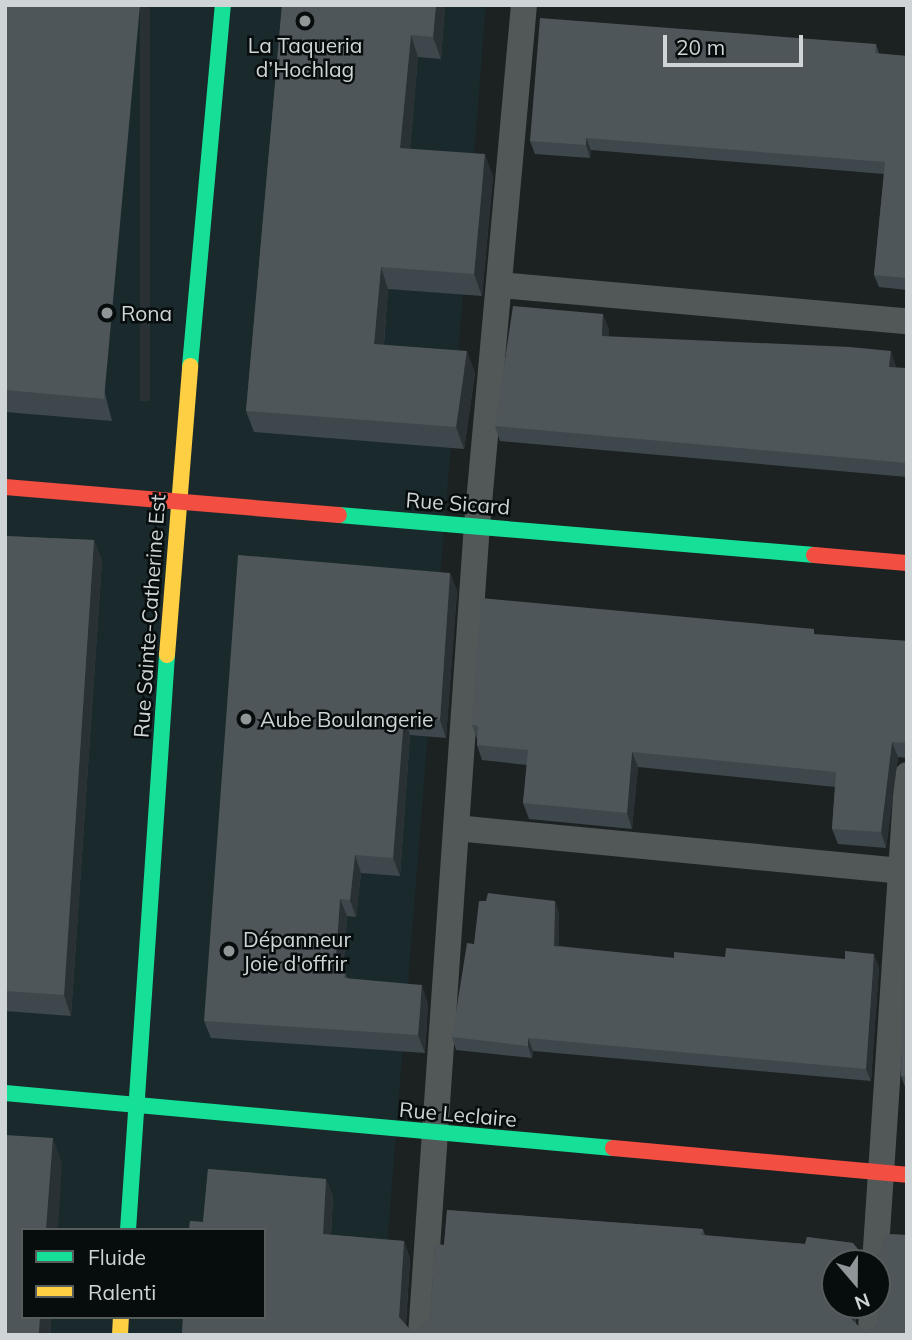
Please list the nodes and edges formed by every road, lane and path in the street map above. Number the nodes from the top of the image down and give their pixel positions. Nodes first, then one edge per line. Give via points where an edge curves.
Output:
1 (223, 5) edge
2 (524, 5) edge
3 (500, 285) junction
4 (907, 321) edge
5 (5, 487) edge
6 (177, 502) junction
7 (477, 525) junction
8 (907, 563) edge
9 (907, 775) edge
10 (456, 828) junction
11 (901, 871) junction
12 (5, 1093) edge
13 (138, 1103) junction
14 (435, 1133) junction
15 (879, 1173) junction
16 (907, 1175) edge
17 (128, 1228) edge
18 (875, 1249) edge
19 (421, 1335) edge

1 - 6 street, Rue Sainte-Catherine Est
2 - 3 lane
3 - 4 lane
3 - 7 lane
5 - 6 street, Rue Sicard
6 - 7 street, Rue Sicard
6 - 13 street, Rue Sainte-Catherine Est
7 - 8 street, Rue Sicard
7 - 10 lane
9 - 11 lane
10 - 11 lane
10 - 14 lane
11 - 15 lane
12 - 13 street, Rue Leclaire
13 - 14 street, Rue Leclaire
13 - 17 street, Rue Sainte-Catherine Est
14 - 15 street, Rue Leclaire
14 - 19 lane
15 - 16 street, Rue Leclaire
15 - 18 lane

